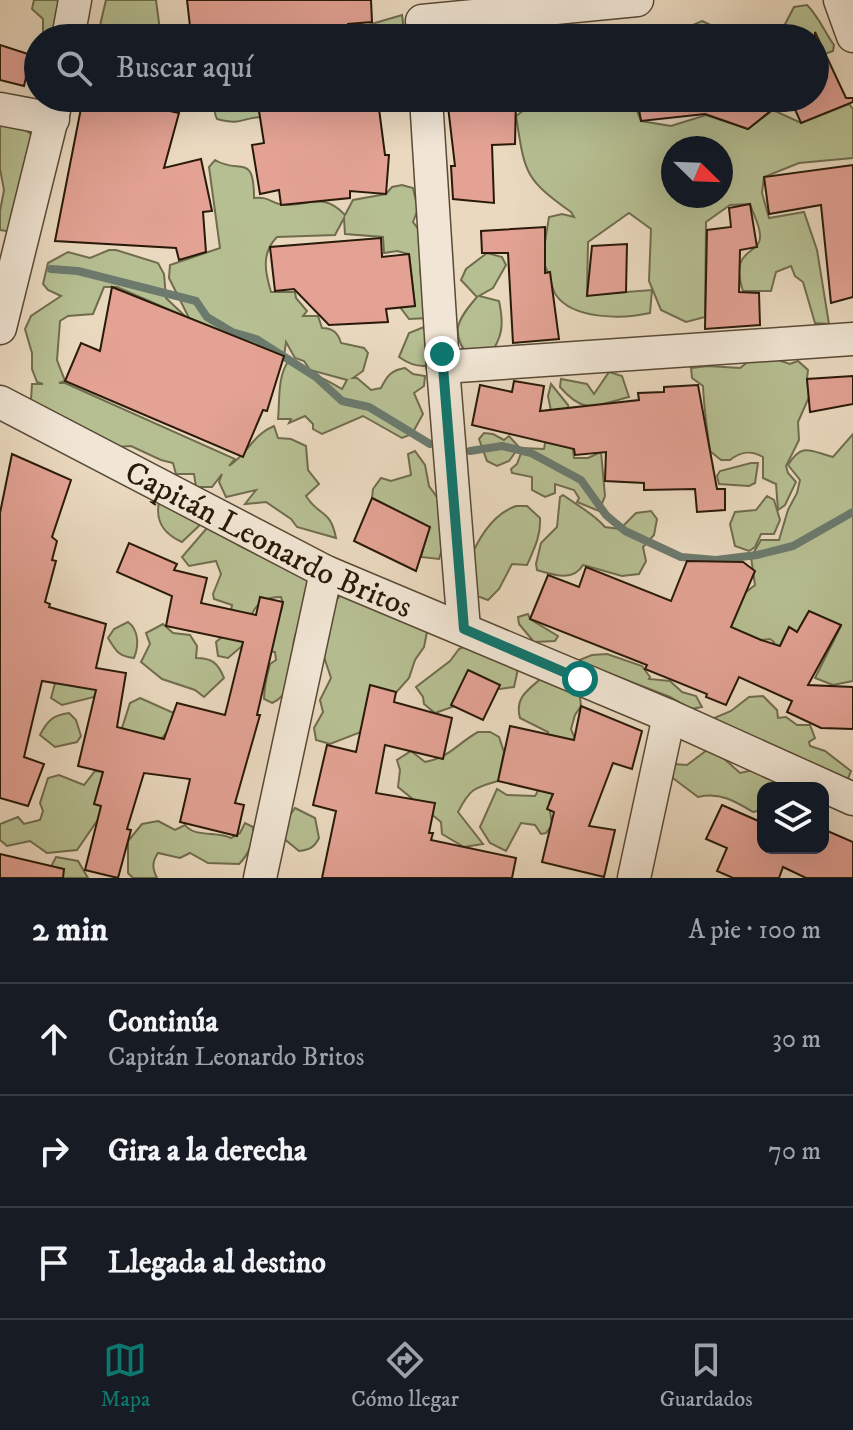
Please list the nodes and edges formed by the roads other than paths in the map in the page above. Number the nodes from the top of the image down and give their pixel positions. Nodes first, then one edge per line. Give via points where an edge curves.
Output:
1 (75, 0) edge
2 (637, 0) edge
3 (840, 0) edge
4 (421, 20) edge
5 (71, 24) edge
6 (853, 36) edge
7 (0, 109) edge
8 (24, 109) edge
9 (54, 112) edge
10 (427, 112) edge
11 (0, 328) edge
12 (853, 339) edge
13 (443, 367) junction
14 (0, 402) edge
15 (326, 572) junction
16 (464, 629) junction
17 (669, 716) junction
18 (853, 799) edge
19 (260, 878) edge
20 (634, 878) edge

1 - 5 street
2 - 4 street
3 - 6 street
7 - 8 street
9 - 11 street
10 - 13 street
12 - 13 street
13 - 16 street
14 - 15 street, Capitán Leonardo Britos
15 - 16 street, Capitán Leonardo Britos
15 - 19 street
16 - 17 street, Capitán Leonardo Britos
17 - 18 street, Capitán Leonardo Britos
17 - 20 street

